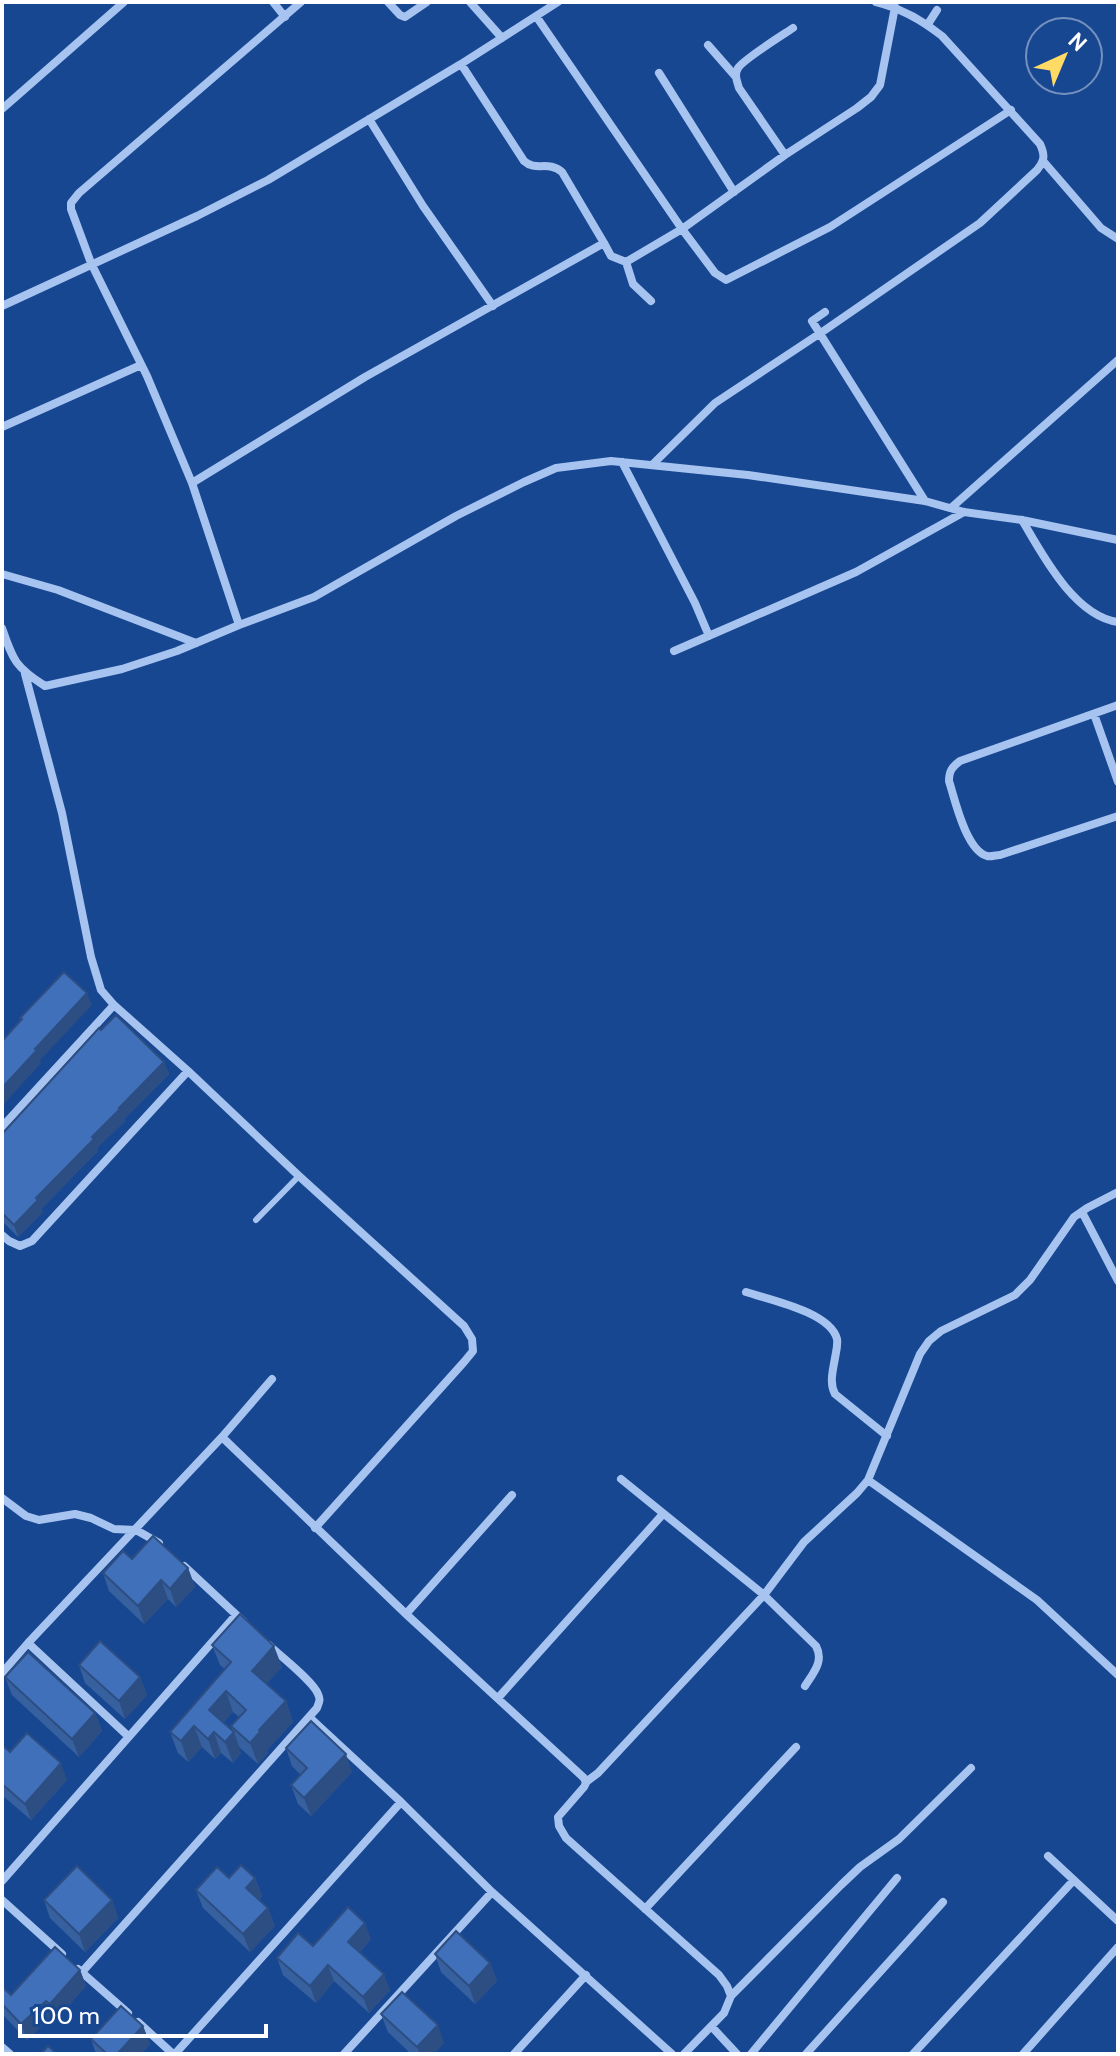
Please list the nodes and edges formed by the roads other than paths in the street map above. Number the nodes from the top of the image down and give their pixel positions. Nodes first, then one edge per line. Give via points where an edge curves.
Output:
1 (124, 2) edge
2 (273, 2) edge
3 (301, 2) edge
4 (388, 2) edge
5 (427, 2) edge
6 (470, 2) edge
7 (558, 2) edge
8 (876, 2) edge
9 (895, 7) junction
10 (937, 10) dead end
11 (536, 16) junction
12 (285, 17) junction
13 (928, 24) junction
14 (793, 28) dead end
15 (502, 38) junction
16 (708, 45) dead end
17 (461, 64) junction
18 (659, 73) dead end
19 (736, 77) junction
20 (2, 109) edge
21 (1011, 110) junction
22 (369, 119) junction
23 (785, 155) junction
24 (1044, 162) junction
25 (734, 192) junction
26 (682, 229) junction
27 (1118, 239) edge
28 (604, 243) junction
29 (626, 262) junction
30 (91, 263) junction
31 (651, 301) dead end
32 (2, 306) edge
33 (493, 306) junction
34 (825, 312) dead end
35 (821, 333) junction
36 (1118, 360) edge
37 (141, 365) junction
38 (2, 427) edge
39 (622, 462) junction
40 (652, 465) junction
41 (192, 483) junction
42 (925, 501) junction
43 (951, 508) junction
44 (964, 512) junction
45 (1022, 520) junction
46 (1118, 540) edge
47 (2, 574) edge
48 (1118, 622) edge
49 (239, 625) junction
50 (2, 628) edge
51 (709, 636) junction
52 (196, 643) junction
53 (674, 651) dead end
54 (25, 674) junction
55 (1118, 705) edge
56 (1094, 714) junction
57 (1118, 782) edge
58 (1118, 816) edge
59 (114, 1005) junction
60 (188, 1071) junction
61 (2, 1127) edge
62 (299, 1176) junction
63 (1118, 1192) edge
64 (1082, 1212) junction
65 (256, 1220) dead end
66 (2, 1235) edge
67 (1118, 1281) edge
68 (746, 1292) dead end
69 (272, 1379) dead end
70 (887, 1436) junction
71 (222, 1437) junction
72 (621, 1479) dead end
73 (868, 1480) junction
74 (512, 1495) dead end
75 (2, 1498) edge
76 (663, 1514) junction
77 (315, 1528) junction
78 (136, 1530) junction
79 (764, 1595) junction
80 (406, 1614) junction
81 (236, 1615) junction
82 (247, 1625) edge
83 (258, 1635) edge
84 (28, 1643) junction
85 (2, 1673) edge
86 (1118, 1675) edge
87 (805, 1686) dead end
88 (498, 1698) junction
89 (309, 1717) junction
90 (128, 1736) junction
91 (796, 1747) dead end
92 (971, 1768) dead end
93 (586, 1782) junction
94 (401, 1802) junction
95 (1048, 1856) dead end
96 (897, 1878) dead end
97 (2, 1881) edge
98 (1073, 1881) junction
99 (492, 1892) junction
100 (2, 1900) edge
101 (943, 1902) dead end
102 (645, 1909) junction
103 (1118, 1921) edge
104 (1118, 1947) edge
105 (82, 1972) junction
106 (586, 1975) junction
107 (731, 1996) junction
108 (712, 2027) junction
109 (2, 2047) edge
110 (10, 2054) edge
111 (174, 2054) edge
112 (344, 2054) edge
113 (514, 2054) edge
114 (672, 2054) edge
115 (684, 2054) edge
116 (737, 2054) edge
117 (751, 2054) edge
118 (806, 2054) edge
119 (913, 2054) edge
120 (1023, 2054) edge

1 - 20 street
2 - 12 street
3 - 12 street
4 - 5 street via 405,17
6 - 15 street
7 - 11 street
8 - 9 street
9 - 13 street
9 - 23 street via 880,85 857,108
10 - 13 street
11 - 15 street
11 - 26 street
12 - 30 street via 74,198 71,209
13 - 21 street
14 - 19 street via 746,61
15 - 17 street
16 - 19 street
17 - 22 street
17 - 28 street via 524,161 562,172
18 - 25 street
19 - 23 street
21 - 24 street via 1040,144
21 - 26 street via 830,227 733,278 715,273
22 - 30 street via 268,180
22 - 33 street
23 - 25 street
24 - 27 street via 1101,228
24 - 35 street via 980,223
25 - 26 street
26 - 29 street
28 - 29 street via 611,256
28 - 33 street
29 - 31 street via 633,284
30 - 32 street
30 - 37 street
33 - 41 street
34 - 35 street via 812,321
35 - 40 street via 715,403
35 - 42 street
36 - 43 street
37 - 38 street
37 - 41 street
39 - 40 street
39 - 49 street via 556,468 456,516 314,597
39 - 51 street
40 - 42 street
41 - 49 street
42 - 43 street
43 - 44 street
44 - 45 street
44 - 51 street via 856,572
45 - 46 street
45 - 48 street via 1067,589 1087,608
47 - 52 street
49 - 52 street
50 - 54 street via 13,660
51 - 53 street
52 - 54 street via 122,669 45,686
54 - 59 street via 62,813 96,980
55 - 56 street
56 - 57 street
56 - 58 street via 960,761 949,772 949,781 970,842 987,856
59 - 60 street
59 - 61 street
60 - 62 street
60 - 66 street via 32,1241 20,1246
62 - 65 lane
62 - 77 street via 464,1326 473,1351
63 - 64 street
64 - 67 street
64 - 70 street via 1015,1295 929,1341
68 - 70 street via 805,1312 832,1328 838,1341 831,1387
69 - 71 street
70 - 73 street
71 - 77 street
71 - 78 street
72 - 76 street
73 - 79 street via 804,1542
73 - 86 street via 1037,1600
74 - 80 street
75 - 78 street via 39,1520 75,1514 114,1529
76 - 79 street
76 - 88 street
77 - 80 street
78 - 81 street via 161,1544
78 - 84 street
79 - 87 street via 820,1654
79 - 93 street
80 - 88 street
81 - 82 street
81 - 90 street
83 - 89 street via 318,1694 320,1701
84 - 85 street
84 - 90 street
88 - 93 street
89 - 94 street
89 - 105 street
90 - 97 street
91 - 102 street
92 - 107 street via 899,1839 841,1885
93 - 102 street via 558,1817 559,1826
94 - 99 street
94 - 111 street
95 - 98 street
96 - 117 street
98 - 103 street
98 - 119 street
99 - 106 street
99 - 112 street
100 - 105 street
101 - 118 street
102 - 107 street via 719,1975
104 - 120 street
105 - 111 street
106 - 113 street
106 - 114 street
107 - 108 street
108 - 115 street
108 - 116 street
109 - 110 street

